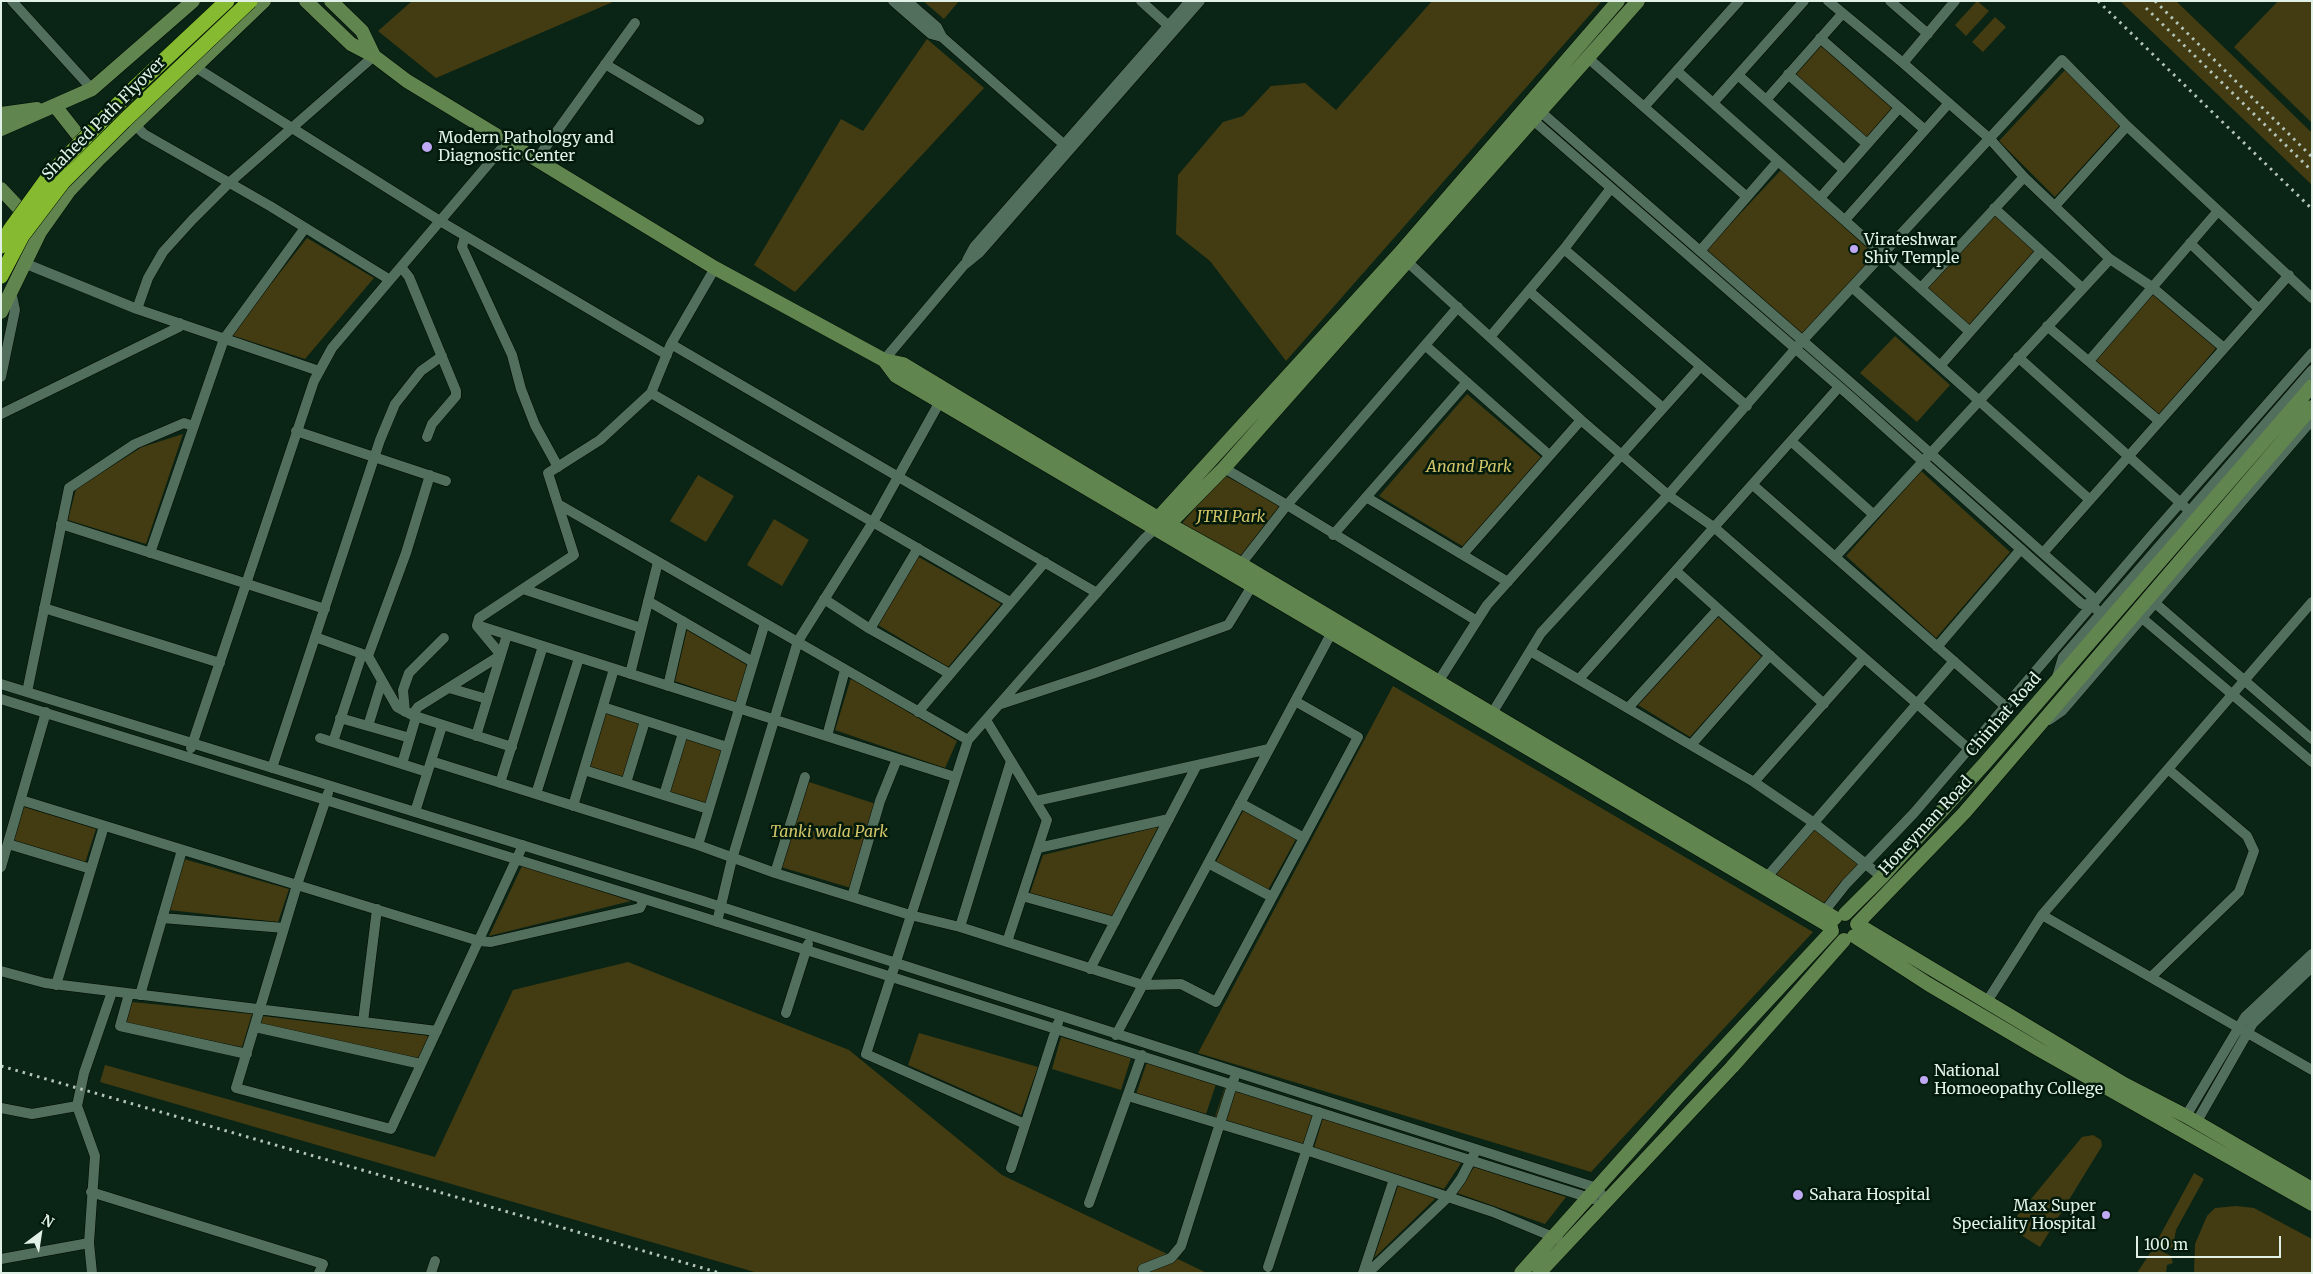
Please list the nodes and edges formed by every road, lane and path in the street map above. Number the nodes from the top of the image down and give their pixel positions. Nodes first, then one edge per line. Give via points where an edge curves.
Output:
1 (12, 1) edge
2 (194, 1) edge
3 (227, 1) edge
4 (250, 1) edge
5 (264, 1) edge
6 (306, 1) edge
7 (331, 1) edge
8 (893, 1) edge
9 (906, 1) edge
10 (1141, 1) edge
11 (1190, 1) edge
12 (1200, 1) edge
13 (1618, 1) edge
14 (1638, 1) edge
15 (1739, 1) edge
16 (1804, 1) edge
17 (1828, 1) edge
18 (1890, 1) edge
19 (1955, 1) edge
20 (1902, 5) edge
21 (1842, 14) junction
22 (634, 23) dead end
23 (1171, 28) junction
24 (1928, 34) junction
25 (942, 38) junction
26 (1820, 38) junction
27 (374, 56) junction
28 (1588, 58) junction
29 (1903, 63) junction
30 (605, 64) junction
31 (195, 67) junction
32 (1677, 71) junction
33 (1788, 74) junction
34 (1738, 75) junction
35 (92, 89) junction
36 (1766, 100) junction
37 (1713, 103) junction
38 (1949, 103) junction
39 (55, 106) junction
40 (1644, 107) junction
41 (1526, 108) junction
42 (1899, 108) junction
43 (1, 114) edge
44 (1537, 116) junction
45 (699, 120) dead end
46 (135, 125) junction
47 (2127, 126) junction
48 (291, 128) junction
49 (1, 129) edge
50 (1925, 130) junction
51 (1990, 140) junction
52 (508, 141) junction
53 (1867, 144) junction
54 (1067, 147) junction
55 (537, 159) junction
56 (98, 160) junction
57 (1778, 161) junction
58 (1844, 170) junction
59 (2024, 177) junction
60 (229, 182) junction
61 (1611, 188) junction
62 (1, 189) edge
63 (1747, 197) junction
64 (1820, 198) junction
65 (2055, 206) junction
66 (1994, 208) junction
67 (2218, 211) junction
68 (1845, 220) junction
69 (440, 221) junction
70 (306, 228) junction
71 (40, 232) junction
72 (466, 236) junction
73 (2190, 243) junction
74 (1, 246) edge
75 (1564, 249) junction
76 (1700, 251) junction
77 (2041, 251) junction
78 (1884, 254) junction
79 (1403, 258) junction
80 (2110, 259) junction
81 (24, 263) junction
82 (401, 267) junction
83 (715, 268) junction
84 (2289, 275) junction
85 (1, 276) edge
86 (390, 280) junction
87 (2152, 287) junction
88 (1852, 288) junction
89 (1921, 288) junction
90 (2082, 288) junction
91 (11, 291) junction
92 (1529, 291) junction
93 (1750, 294) junction
94 (2312, 298) edge
95 (1458, 307) junction
96 (137, 309) junction
97 (2259, 309) junction
98 (1, 312) edge
99 (1756, 316) junction
100 (180, 323) junction
101 (2048, 326) junction
102 (1970, 332) junction
103 (1490, 337) junction
104 (224, 339) junction
105 (1803, 340) junction
106 (671, 344) junction
107 (1426, 346) junction
108 (2224, 348) junction
109 (1795, 350) junction
110 (2312, 352) edge
111 (666, 355) junction
112 (442, 356) junction
113 (2018, 357) junction
114 (884, 360) junction
115 (2089, 361) junction
116 (1940, 366) junction
117 (1700, 367) junction
118 (2312, 370) edge
119 (319, 372) junction
120 (1, 377) edge
121 (1467, 382) junction
122 (2312, 386) edge
123 (1839, 387) junction
124 (651, 393) junction
125 (944, 396) junction
126 (1979, 400) junction
127 (1747, 406) junction
128 (2312, 407) edge
129 (1663, 408) junction
130 (1, 414) edge
131 (1581, 420) junction
132 (2312, 420) edge
133 (2159, 422) junction
134 (193, 426) junction
135 (296, 431) junction
136 (428, 437) dead end
137 (1791, 441) junction
138 (1930, 453) junction
139 (1622, 454) junction
140 (1549, 455) junction
141 (2128, 456) junction
142 (374, 457) junction
143 (1923, 461) junction
144 (558, 467) junction
145 (1224, 468) junction
146 (430, 475) junction
147 (899, 477) junction
148 (446, 481) dead end
149 (1753, 486) junction
150 (1668, 494) junction
151 (1366, 497) junction
152 (2090, 500) junction
153 (558, 504) junction
154 (2180, 504) junction
155 (1287, 505) junction
156 (2190, 511) junction
157 (1874, 515) junction
158 (872, 522) junction
159 (1161, 523) junction
160 (61, 524) junction
161 (1715, 528) junction
162 (1333, 535) junction
163 (2188, 540) junction
164 (918, 548) junction
165 (2021, 549) junction
166 (150, 553) junction
167 (2043, 553) junction
168 (1463, 554) junction
169 (1835, 557) junction
170 (658, 562) junction
171 (1045, 562) junction
172 (1241, 564) junction
173 (1676, 572) junction
174 (1508, 582) junction
175 (246, 584) junction
176 (1252, 586) junction
177 (523, 589) junction
178 (1097, 593) junction
179 (824, 599) junction
180 (648, 601) junction
181 (1010, 602) junction
182 (2155, 604) junction
183 (2092, 606) junction
184 (2310, 607) edge
185 (44, 608) junction
186 (324, 608) junction
187 (1718, 609) junction
188 (2101, 614) junction
189 (2142, 618) junction
190 (683, 621) junction
191 (1477, 622) junction
192 (765, 623) junction
193 (477, 626) junction
194 (641, 628) junction
195 (870, 629) junction
196 (1332, 632) junction
197 (508, 635) junction
198 (315, 637) junction
199 (444, 638) dead end
200 (798, 641) junction
201 (543, 646) junction
202 (1937, 647) junction
203 (1530, 651) junction
204 (365, 655) junction
205 (1770, 655) junction
206 (501, 656) junction
207 (2063, 657) junction
208 (579, 658) junction
209 (1864, 658) junction
210 (2046, 660) junction
211 (753, 662) junction
212 (1954, 662) junction
213 (220, 663) junction
214 (614, 669) junction
215 (845, 670) junction
216 (630, 674) junction
217 (950, 674) junction
218 (1579, 679) junction
219 (382, 681) junction
220 (2244, 681) junction
221 (1438, 682) junction
222 (2055, 683) junction
223 (1, 684) edge
224 (668, 686) junction
225 (450, 688) junction
226 (27, 692) junction
227 (2232, 694) junction
228 (1, 699) edge
229 (487, 699) junction
230 (1295, 701) junction
231 (1000, 704) junction
232 (1824, 704) junction
233 (1918, 704) junction
234 (603, 707) junction
235 (2006, 707) junction
236 (738, 708) junction
237 (1628, 708) junction
238 (46, 712) junction
239 (918, 712) junction
240 (411, 715) junction
241 (1491, 715) junction
242 (340, 718) junction
243 (774, 719) junction
244 (986, 720) junction
245 (645, 721) junction
246 (368, 726) junction
247 (442, 726) junction
248 (683, 733) junction
249 (2032, 733) junction
250 (476, 736) junction
251 (827, 736) junction
252 (320, 738) dead end
253 (410, 738) junction
254 (2312, 739) edge
255 (968, 740) junction
256 (333, 742) junction
257 (193, 743) junction
258 (1691, 745) junction
259 (512, 747) junction
260 (727, 747) junction
261 (1269, 749) junction
262 (1969, 749) junction
263 (189, 756) junction
264 (897, 759) junction
265 (431, 761) junction
266 (1011, 761) junction
267 (2312, 762) edge
268 (402, 764) junction
269 (1197, 765) junction
270 (272, 768) junction
271 (2168, 769) junction
272 (584, 770) junction
273 (427, 772) junction
274 (805, 777) dead end
275 (955, 777) junction
276 (1754, 782) junction
277 (500, 783) junction
278 (626, 783) junction
279 (330, 786) junction
280 (536, 794) junction
281 (664, 795) junction
282 (326, 799) junction
283 (20, 800) junction
284 (1036, 801) junction
285 (1240, 803) junction
286 (574, 806) junction
287 (708, 809) junction
288 (415, 812) junction
289 (1169, 819) junction
290 (1814, 823) junction
291 (104, 826) junction
292 (1304, 838) junction
293 (8, 844) junction
294 (523, 845) junction
295 (698, 845) junction
296 (1038, 848) junction
297 (182, 850) junction
298 (516, 859) junction
299 (732, 859) junction
300 (1208, 863) junction
301 (1865, 865) junction
302 (1, 867) edge
303 (91, 869) junction
304 (775, 873) junction
305 (1882, 877) junction
306 (1766, 878) junction
307 (297, 885) junction
308 (1022, 896) junction
309 (852, 897) junction
310 (1272, 897) junction
311 (644, 899) junction
312 (722, 907) junction
313 (377, 909) junction
314 (910, 915) junction
315 (2042, 915) junction
316 (162, 918) junction
317 (1831, 920) junction
318 (717, 922) junction
319 (1115, 922) junction
320 (960, 927) junction
321 (284, 928) junction
322 (1852, 933) junction
323 (810, 936) junction
324 (479, 941) junction
325 (1007, 942) junction
326 (806, 950) junction
327 (2312, 954) edge
328 (894, 963) junction
329 (2312, 967) edge
330 (1090, 969) junction
331 (1, 971) edge
332 (890, 976) junction
333 (2151, 978) junction
334 (56, 985) junction
335 (1143, 985) junction
336 (112, 992) junction
337 (134, 994) junction
338 (1986, 1003) junction
339 (260, 1009) junction
340 (786, 1013) dead end
341 (1060, 1017) junction
342 (363, 1022) junction
343 (255, 1027) junction
344 (1056, 1028) junction
345 (2243, 1030) junction
346 (437, 1031) junction
347 (1116, 1035) junction
348 (247, 1054) junction
349 (1142, 1055) junction
350 (421, 1064) junction
351 (2312, 1070) edge
352 (1236, 1074) junction
353 (1233, 1084) junction
354 (1128, 1096) junction
355 (77, 1106) junction
356 (1, 1108) edge
357 (1319, 1112) junction
358 (2191, 1119) junction
359 (1220, 1123) junction
360 (1025, 1124) junction
361 (1306, 1150) junction
362 (1477, 1150) junction
363 (1471, 1160) junction
364 (1011, 1168) dead end
365 (1394, 1179) junction
366 (2312, 1189) edge
367 (92, 1192) junction
368 (1592, 1193) junction
369 (1448, 1197) junction
370 (1606, 1201) junction
371 (1089, 1203) dead end
372 (2312, 1204) edge
373 (1554, 1236) junction
374 (89, 1242) junction
375 (1566, 1244) junction
376 (1, 1259) edge
377 (436, 1261) dead end
378 (1268, 1267) dead end
379 (1142, 1269) dead end
380 (1363, 1271) edge
381 (92, 1273) edge
382 (319, 1273) edge
383 (431, 1273) edge
384 (1521, 1273) edge
385 (1539, 1273) edge

1 - 35 street
2 - 35 street
3 - 74 highway, Shaheed Path Flyover, bridge via 129,92 52,172
4 - 85 highway, Shaheed Path Flyover, bridge via 63,182 22,236
5 - 31 street
6 - 27 street via 352,44
7 - 27 street via 362,32
8 - 25 street via 931,34
9 - 25 street via 937,27
10 - 23 street
11 - 23 street
12 - 23 street
13 - 41 street
14 - 28 street
15 - 32 street
16 - 34 street
17 - 21 street
18 - 20 street
19 - 24 street
20 - 24 street
21 - 26 street
21 - 29 street
22 - 30 street
23 - 54 street
24 - 29 street
25 - 54 street
26 - 33 street
26 - 42 street
27 - 48 street
27 - 52 street via 407,82
28 - 40 street
28 - 44 street
29 - 38 street
30 - 45 street
30 - 55 street
31 - 46 street
31 - 48 street
32 - 37 street
32 - 40 street
33 - 36 street
33 - 53 street
34 - 36 street
34 - 37 street
35 - 39 street
36 - 58 street
37 - 57 street
38 - 50 street
38 - 51 street
39 - 43 street
39 - 49 street
39 - 56 street
40 - 63 street
41 - 44 street
41 - 79 street
42 - 50 street
42 - 53 street
44 - 61 street
44 - 76 street
44 - 79 street
46 - 56 street
46 - 60 street via 144,134
47 - 51 street via 2062,60
47 - 65 street
47 - 67 street
48 - 60 street
48 - 69 street
50 - 68 street
51 - 59 street
51 - 78 street
52 - 55 street
52 - 69 street
53 - 58 street
54 - 114 street
55 - 83 street
56 - 71 street via 69,191
57 - 63 street
57 - 64 street
58 - 64 street
59 - 65 street
59 - 66 street
60 - 70 street
60 - 96 street via 163,252 148,278
61 - 75 street
61 - 99 street
62 - 71 street
63 - 76 street
64 - 68 street
65 - 80 street
66 - 77 street
66 - 89 street
67 - 73 street
67 - 84 street
68 - 78 street
69 - 72 street
69 - 82 street
70 - 86 street
70 - 104 street
71 - 81 street
72 - 111 street
72 - 144 street via 462,247 512,355 535,425
73 - 87 street
73 - 97 street
75 - 92 street
75 - 117 street
76 - 93 street
77 - 90 street
77 - 102 street
78 - 88 street
78 - 89 street
79 - 95 street
79 - 145 street
79 - 159 street
80 - 87 street
80 - 90 street
81 - 91 street
81 - 96 street
82 - 86 street
82 - 112 street via 409,278
83 - 106 street
83 - 114 street
84 - 94 street
84 - 97 street
86 - 119 street via 332,348
87 - 108 street
87 - 115 street
88 - 105 street
88 - 116 street
89 - 102 street
90 - 101 street
91 - 98 street
91 - 120 street via 15,310
92 - 103 street
92 - 129 street
93 - 99 street
93 - 105 street
95 - 103 street
95 - 107 street
96 - 100 street
97 - 108 street
99 - 109 street
100 - 104 street
100 - 130 street via 179,327
101 - 113 street
101 - 115 street
102 - 116 street
103 - 131 street
104 - 119 street
104 - 134 street
105 - 109 street
105 - 138 street
106 - 111 street
106 - 147 street
107 - 121 street
107 - 155 street
108 - 133 street
109 - 123 street
109 - 127 street
110 - 154 street
111 - 124 street
112 - 136 street via 456,394 432,424
112 - 142 street via 421,371 395,404
113 - 126 street
113 - 141 street
114 - 125 street via 896,376
115 - 133 street
116 - 126 street
117 - 127 street
117 - 129 street
118 - 156 street
119 - 135 street
121 - 140 street
121 - 151 street
122 - 163 street
123 - 137 street
123 - 143 street
124 - 144 street via 600,440
124 - 158 street
125 - 147 street
125 - 159 street
126 - 138 street
126 - 152 street
127 - 150 street
128 - 163 street
129 - 139 street
131 - 139 street
131 - 140 street
132 - 182 street
133 - 141 street
134 - 160 street via 184,423 135,444 68,488
134 - 166 street
135 - 142 street
135 - 175 street
137 - 149 street
137 - 157 street
138 - 143 street
138 - 167 street
139 - 150 street
139 - 174 street
140 - 168 street
141 - 152 street
141 - 154 street
142 - 146 street
142 - 186 street
143 - 157 street
143 - 165 street
144 - 153 street via 548,473
145 - 155 street
145 - 159 street
146 - 148 street
146 - 204 street via 406,553
147 - 158 street
147 - 171 street
149 - 161 street
149 - 169 street
150 - 161 street
150 - 203 street via 1541,633
151 - 162 street
151 - 168 street
152 - 167 street
153 - 170 street
153 - 177 street via 574,555
154 - 156 street
154 - 183 street
155 - 162 street
155 - 172 street
156 - 188 street
157 - 169 street
158 - 164 street
158 - 179 street
159 - 172 street
159 - 176 street
159 - 178 street
160 - 166 street
160 - 185 street
161 - 173 street
161 - 209 street
162 - 191 street
163 - 222 street, Chinhat Road
163 - 249 street, Honeyman Road
164 - 181 street
164 - 195 street
165 - 183 street via 2082,604
165 - 202 street
166 - 175 street
167 - 183 street via 2091,596
168 - 174 street
169 - 202 street
170 - 180 street
170 - 192 street
171 - 178 street
171 - 181 street
172 - 221 street
173 - 187 street
173 - 218 street
174 - 191 street via 1487,605
175 - 186 street
175 - 213 street
176 - 196 street
176 - 231 street via 1228,625
177 - 193 street via 479,618
177 - 194 street
178 - 231 street
179 - 195 street
179 - 200 street
180 - 190 street
180 - 194 street
181 - 217 street
182 - 189 street
182 - 220 street
183 - 188 street
183 - 210 street
184 - 220 street
185 - 213 street
185 - 226 street
186 - 198 street
187 - 205 street
187 - 237 street
188 - 207 street
189 - 227 street
189 - 249 street via 2062,711
190 - 211 street
190 - 224 street
191 - 221 street
192 - 200 street
192 - 211 street
193 - 197 street
193 - 206 street
194 - 216 street
195 - 217 street
196 - 230 street
196 - 317 street
197 - 201 street
197 - 206 street
198 - 204 street
198 - 270 street
199 - 240 street via 408,673 403,690
200 - 215 street
200 - 243 street
201 - 208 street
201 - 259 street
202 - 212 street
203 - 218 street
203 - 241 street
204 - 219 street
204 - 242 street
205 - 232 street
205 - 258 street
206 - 225 street
206 - 229 street
207 - 210 street
207 - 222 street
208 - 214 street
208 - 280 street
209 - 232 street
209 - 233 street
210 - 235 street
211 - 236 street
212 - 233 street
212 - 235 street
213 - 257 street
214 - 216 street
214 - 234 street
215 - 239 street
215 - 251 street
216 - 224 street
217 - 239 street
218 - 237 street
219 - 240 street via 397,708
219 - 246 street
220 - 227 street
220 - 254 street
221 - 241 street
222 - 305 street, Chinhat Road
223 - 226 street
224 - 236 street
225 - 229 street
225 - 240 street via 418,707
226 - 257 street
227 - 267 street
227 - 271 street
228 - 238 street
229 - 250 street
230 - 261 street
230 - 292 street via 1358,737
231 - 244 street
232 - 276 street
233 - 262 street
233 - 290 street
234 - 245 street
234 - 272 street
235 - 262 street
236 - 243 street
236 - 260 street
237 - 258 street
238 - 263 street
238 - 283 street
239 - 255 street
240 - 247 street
240 - 253 street
241 - 306 street
242 - 246 street
242 - 256 street
243 - 251 street
243 - 299 street
244 - 255 street
244 - 266 street
245 - 248 street
245 - 278 street
246 - 253 street
247 - 250 street
247 - 265 street
248 - 260 street
248 - 281 street
249 - 322 street, Honeyman Road via 1965,812
250 - 259 street
251 - 264 street
252 - 256 street
253 - 268 street
255 - 275 street
256 - 268 street
257 - 263 street
257 - 270 street
258 - 276 street
259 - 277 street
260 - 287 street
261 - 269 street
261 - 285 street
262 - 301 street
263 - 282 street
264 - 275 street
264 - 309 street via 880,801
265 - 273 street
265 - 277 street
266 - 284 street
266 - 320 street
268 - 273 street
269 - 284 street
269 - 289 street
270 - 279 street
271 - 315 street
271 - 333 street via 2247,836 2254,851 2239,892
272 - 278 street
272 - 286 street
273 - 288 street
274 - 304 street
275 - 314 street
276 - 290 street
277 - 280 street
278 - 281 street
279 - 282 street
279 - 288 street
280 - 286 street
281 - 287 street
282 - 298 street
282 - 307 street
283 - 291 street
283 - 293 street
284 - 296 street via 1047,820
285 - 292 street
285 - 300 street
286 - 295 street
287 - 295 street
288 - 294 street
289 - 296 street
289 - 319 street
290 - 301 street
290 - 306 street
291 - 297 street
291 - 303 street
292 - 310 street
293 - 302 street
293 - 303 street
294 - 298 street
294 - 312 street
295 - 299 street
296 - 308 street
297 - 307 street
297 - 316 street
298 - 311 street
298 - 324 street
299 - 304 street
299 - 312 street
300 - 310 street
300 - 335 street
301 - 305 street
301 - 317 street
303 - 334 street
304 - 309 street
305 - 317 street, Chinhat Road
306 - 317 street
307 - 313 street
307 - 321 street
308 - 319 street
308 - 325 street
309 - 314 street
310 - 335 street via 1216,1002 1181,984
311 - 318 street
311 - 324 street via 640,908 491,942
312 - 318 street
312 - 323 street
313 - 324 street
313 - 342 street
314 - 320 street
314 - 328 street
315 - 333 street
315 - 338 street
316 - 321 street
316 - 337 street
317 - 322 street via 1835,937
317 - 322 street via 1853,917
317 - 368 street, Chinhat Road
318 - 326 street
319 - 330 street
320 - 325 street
321 - 339 street
322 - 338 street
322 - 370 street, Honeyman Road
322 - 372 street via 1928,984
323 - 326 street
323 - 328 street
324 - 346 street
325 - 330 street
326 - 332 street
326 - 340 street
327 - 345 street via 2244,1017
328 - 332 street
328 - 341 street
329 - 345 street
330 - 335 street
331 - 334 street
332 - 344 street
332 - 360 street via 866,1054
333 - 345 street
334 - 336 street
335 - 347 street
336 - 337 street
336 - 355 street via 84,1073
337 - 339 street
337 - 348 street via 120,1026
338 - 358 street via 2124,1084
339 - 342 street
339 - 343 street
341 - 344 street
341 - 347 street
342 - 346 street
343 - 348 street
343 - 350 street
344 - 349 street
344 - 360 street
345 - 351 street
345 - 358 street
346 - 350 street
347 - 352 street
348 - 350 street via 236,1088 391,1129
349 - 353 street
349 - 354 street
352 - 353 street
352 - 362 street
353 - 357 street
353 - 359 street
354 - 359 street
354 - 371 street
355 - 356 street via 32,1114
355 - 367 street via 95,1156
357 - 361 street
357 - 363 street
358 - 366 street
359 - 361 street
359 - 379 street via 1181,1246 1171,1258
360 - 364 street
361 - 365 street
361 - 378 street
362 - 363 street
362 - 368 street
363 - 368 street
363 - 369 street
365 - 369 street
365 - 380 street
367 - 374 street
367 - 382 street via 323,1264
368 - 370 street
368 - 373 street, Chinhat Road
369 - 373 street
369 - 380 street via 1370,1271
370 - 375 street, Honeyman Road
373 - 375 street
373 - 384 street, Chinhat Road
374 - 376 street
374 - 381 street
375 - 385 street, Honeyman Road
377 - 383 street

